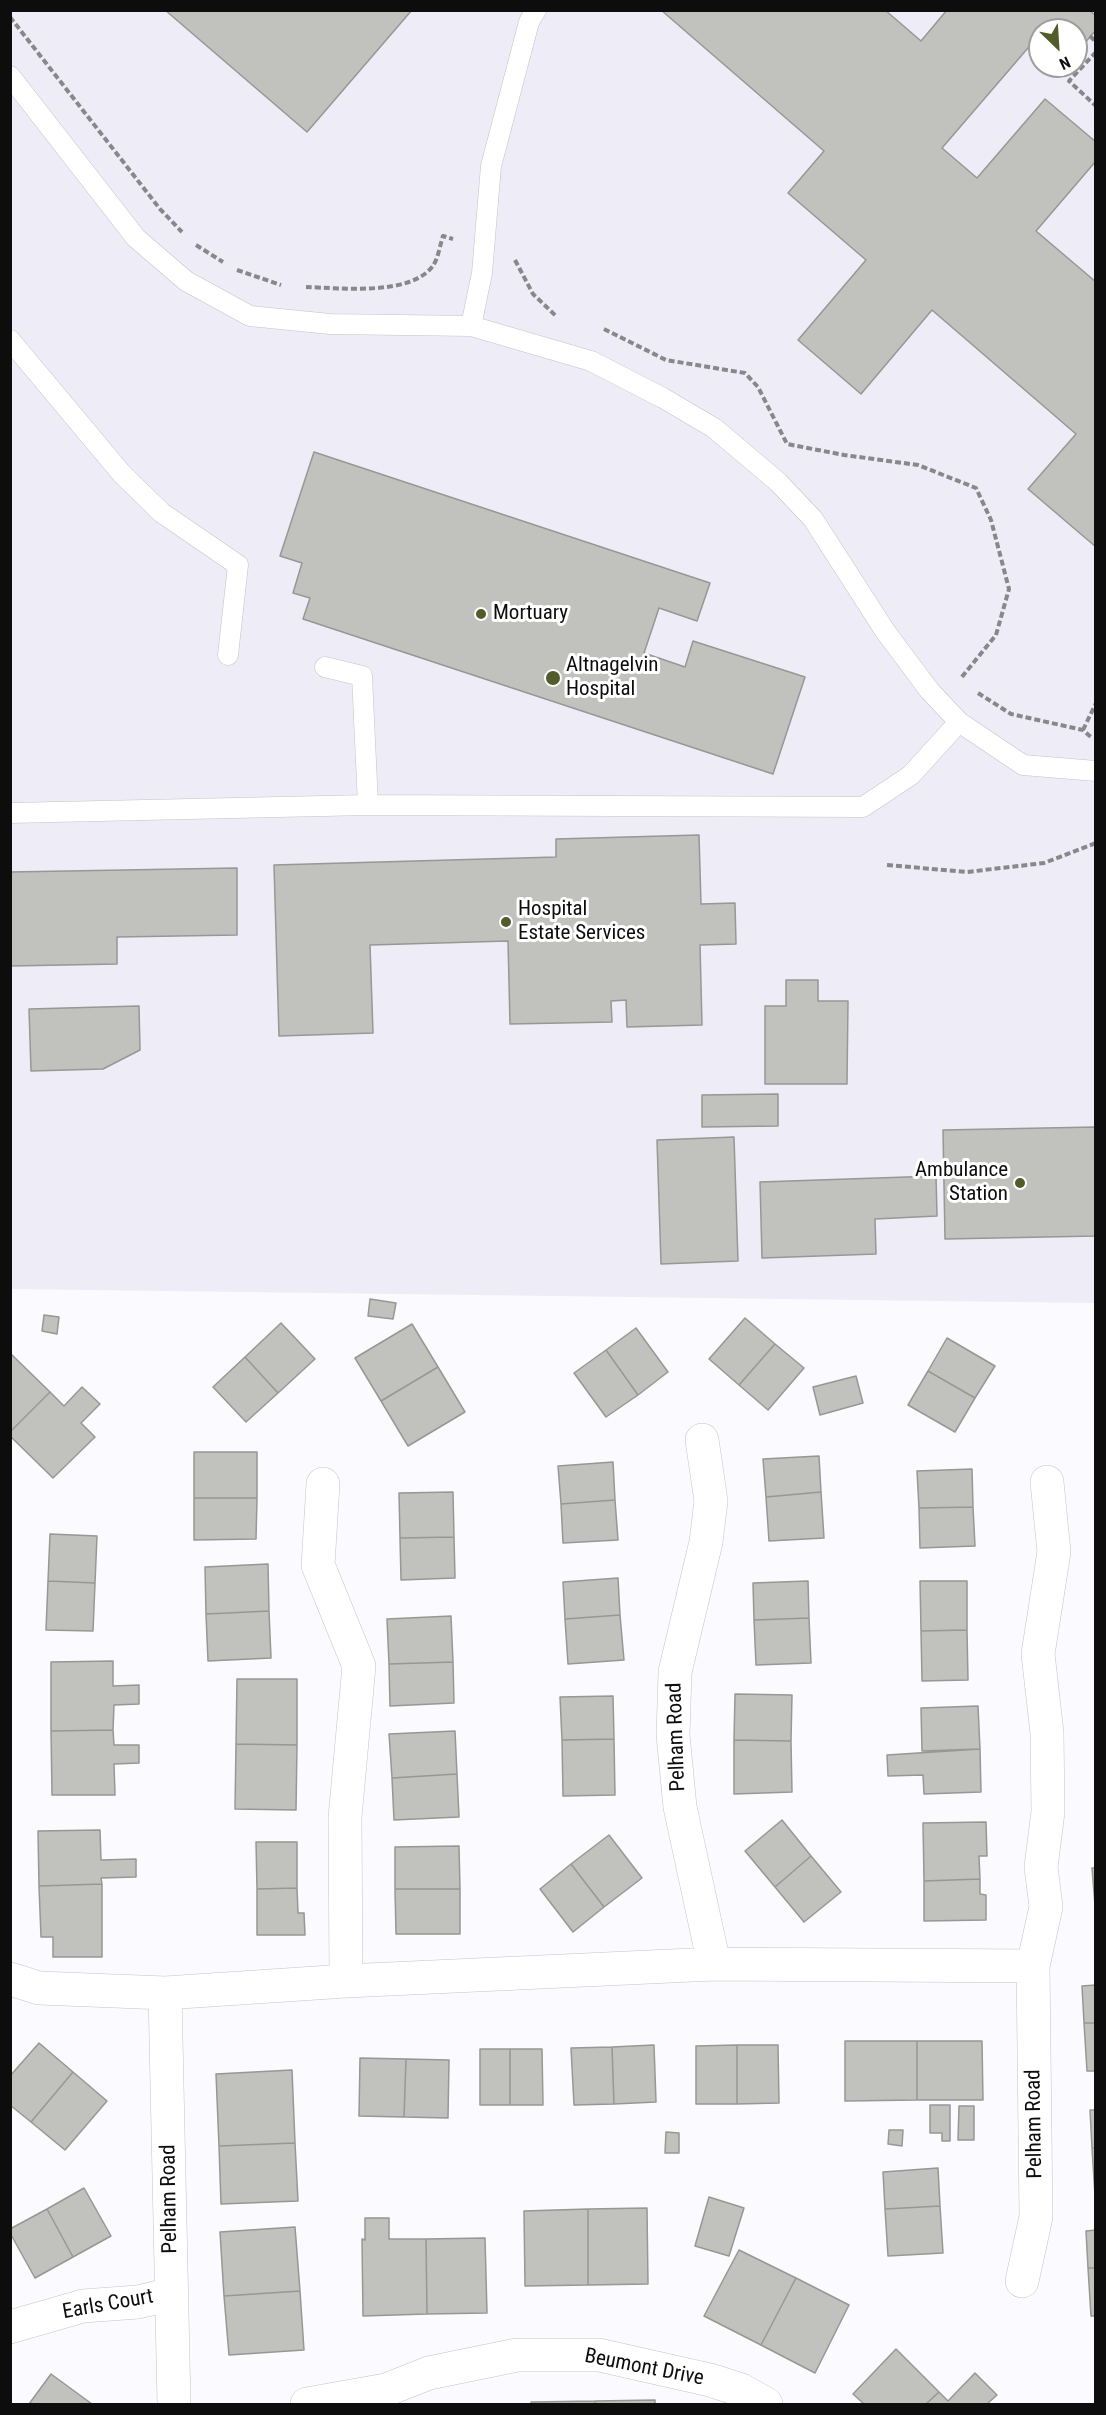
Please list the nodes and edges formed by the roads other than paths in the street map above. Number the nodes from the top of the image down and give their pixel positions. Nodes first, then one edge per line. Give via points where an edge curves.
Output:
1 (536, 10) edge
2 (13, 84) edge
3 (471, 326) junction
4 (10, 340) edge
5 (228, 655) dead end
6 (325, 667) dead end
7 (959, 722) junction
8 (1095, 771) edge
9 (368, 805) junction
10 (10, 813) edge
11 (702, 1440) dead end
12 (1047, 1482) dead end
13 (323, 1484) dead end
14 (714, 1964) junction
15 (1033, 1966) junction
16 (10, 1979) edge
17 (346, 1981) junction
18 (165, 1993) junction
19 (1022, 2281) dead end
20 (171, 2294) junction
21 (10, 2327) edge
22 (174, 2404) edge
23 (307, 2404) edge
24 (766, 2404) edge

1 - 3 lane via 529,22 490,166 482,273
2 - 3 lane via 136,238 186,281 250,316 330,324
3 - 7 lane via 591,361 714,428 778,482 813,519 885,631 929,690
4 - 5 lane via 122,474 162,513 238,565
6 - 9 lane via 362,676
7 - 8 lane via 1023,765
7 - 9 lane via 911,774 863,807
9 - 10 lane
11 - 14 street, Pelham Road via 711,1501 706,1542 675,1672 673,1735 680,1806
12 - 15 street, Pelham Road via 1054,1552 1038,1654 1047,1733 1048,1812 1041,1867 1046,1907
13 - 17 street via 318,1565 359,1666 345,1817
14 - 15 street
14 - 17 street
15 - 19 street, Pelham Road via 1036,2217
16 - 18 street via 39,1988
17 - 18 street
18 - 20 street, Pelham Road
20 - 21 street, Earls Court via 138,2302 83,2306
20 - 22 street, Pelham Road
23 - 24 street, Beumont Drive via 386,2391 429,2373 517,2355 599,2355 710,2380 741,2390

